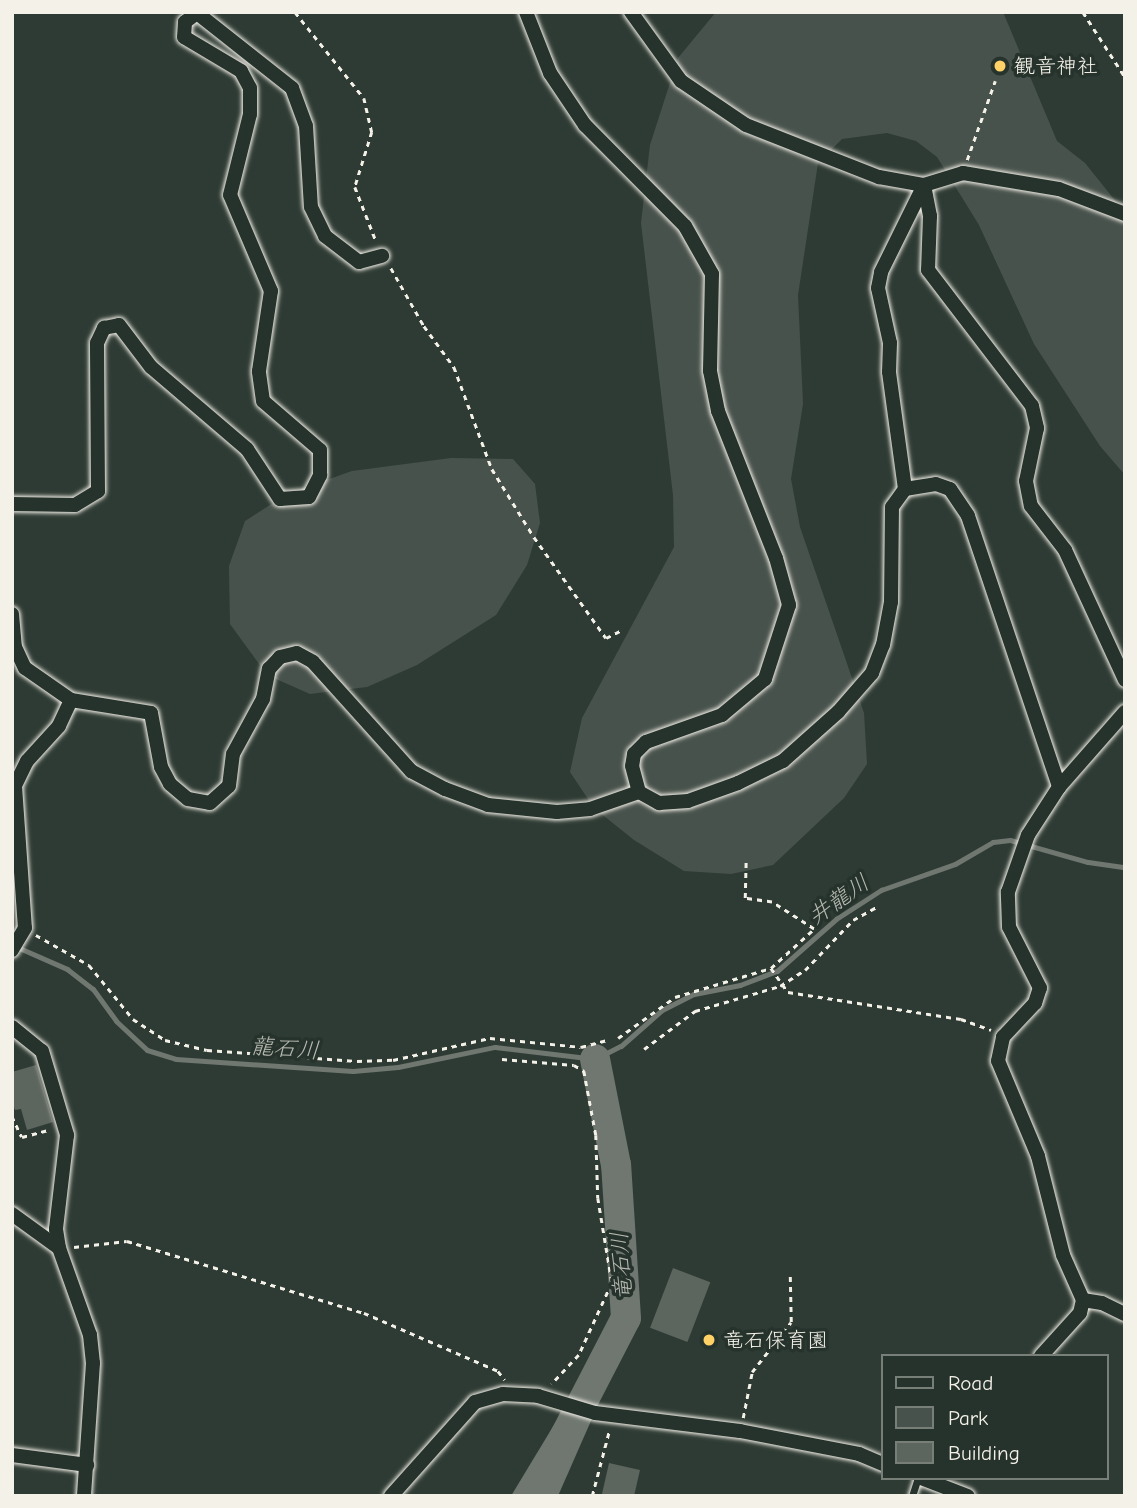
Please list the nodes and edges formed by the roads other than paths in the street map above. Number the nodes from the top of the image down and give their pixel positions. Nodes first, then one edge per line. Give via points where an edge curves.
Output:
1 (526, 12) edge
2 (631, 12) edge
3 (924, 185) junction
4 (1125, 215) edge
5 (382, 256) road end
6 (905, 489) junction
7 (12, 504) edge
8 (12, 614) edge
9 (1125, 680) edge
10 (71, 700) junction
11 (1125, 712) edge
12 (1059, 787) junction
13 (639, 792) junction
14 (19, 938) edge
15 (12, 1027) edge
16 (12, 1214) edge
17 (59, 1248) junction
18 (1083, 1300) junction
19 (1125, 1314) edge
20 (1043, 1354) edge
21 (12, 1455) edge
22 (881, 1463) edge
23 (87, 1465) junction
24 (919, 1480) edge
25 (938, 1481) edge
26 (84, 1496) edge
27 (391, 1496) edge
28 (912, 1496) edge
29 (968, 1496) edge

1 - 13 street via 550,73 585,125 685,226 712,274 710,371 718,411 776,558 789,605 765,679 722,715 646,742 634,754 632,766
2 - 3 street via 659,56 714,107 746,125 879,177
3 - 4 street via 963,173 1059,189
3 - 6 street via 881,272 878,288 890,343 888,372
3 - 9 street via 930,216 928,270 1032,406 1037,428 1026,481 1031,506 1065,550
5 - 7 street via 359,262 325,236 311,207 306,126 292,88 197,13 185,22 184,37 241,71 250,88 250,114 230,195 271,291 259,371 263,401 320,450 320,475 309,497 280,499 247,449 151,367 119,325 104,328 97,343 98,492 75,505
6 - 12 street via 936,484 950,489 968,516
6 - 13 street via 892,507 890,519 893,567 883,645 872,673 838,712 783,761 738,783 688,801 659,803
8 - 10 street via 15,647 25,668
10 - 13 street via 151,713 161,767 170,784 188,799 210,803 229,786 233,754 263,699 269,669 279,657 297,653 313,662 411,771 445,789 488,805 557,812 590,809
10 - 14 street via 59,726 27,761 15,786
11 - 12 street
12 - 18 street via 1026,842 1007,910 1009,927 1036,976 1039,996 1003,1037 1000,1075 1038,1157 1063,1255
15 - 17 street via 42,1051 65,1126
16 - 17 street
17 - 23 street via 90,1335 93,1363
18 - 19 street
18 - 20 street via 1080,1313
21 - 23 street
22 - 27 street via 859,1454 740,1431 613,1416 545,1397 503,1394 475,1402
23 - 26 street
24 - 28 lane
25 - 29 street

